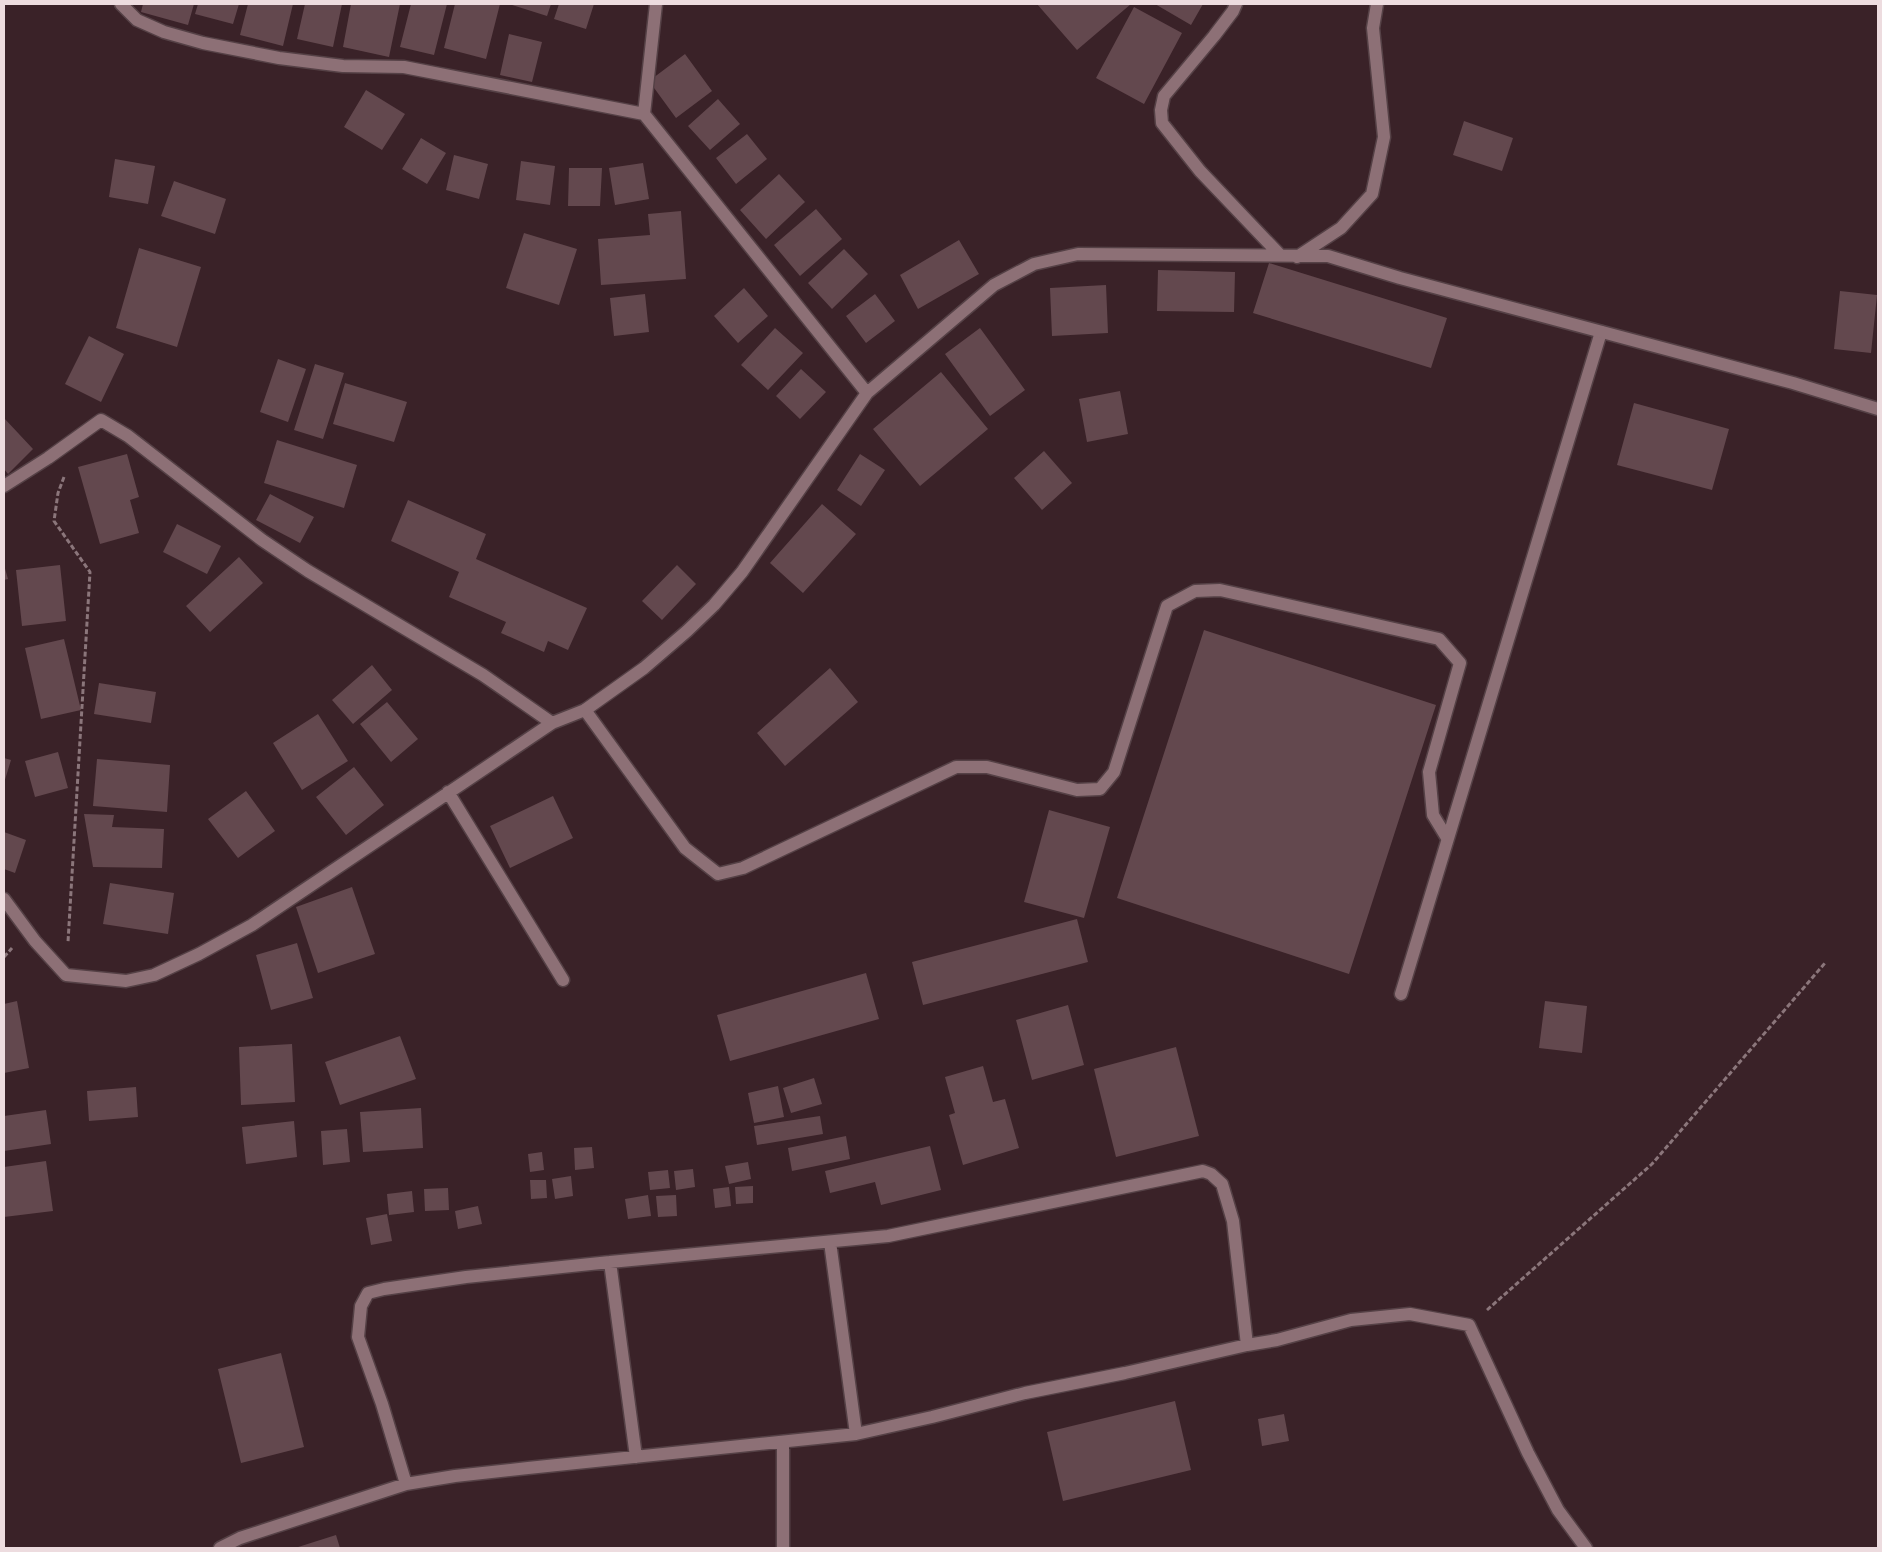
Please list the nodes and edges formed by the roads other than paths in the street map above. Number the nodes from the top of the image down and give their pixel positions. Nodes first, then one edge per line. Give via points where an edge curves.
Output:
1 (121, 4) edge
2 (656, 4) edge
3 (1236, 4) edge
4 (1377, 4) edge
5 (644, 114) junction
6 (1280, 255) junction
7 (1297, 257) junction
8 (1601, 332) junction
9 (867, 393) junction
10 (1878, 409) edge
11 (4, 486) edge
12 (585, 710) junction
13 (552, 723) junction
14 (448, 792) junction
15 (1447, 838) junction
16 (4, 899) edge
17 (563, 980) dead end
18 (1401, 994) dead end
19 (830, 1242) junction
20 (610, 1262) junction
21 (1246, 1345) junction
22 (856, 1434) junction
23 (783, 1442) junction
24 (636, 1457) junction
25 (406, 1484) junction
26 (220, 1548) edge
27 (783, 1548) edge
28 (1586, 1548) edge

1 - 5 street via 137,20 203,44 343,66 404,67
2 - 5 street
3 - 6 street via 1164,96 1160,110 1162,123 1200,171
4 - 7 street via 1373,28 1384,137 1372,194 1342,228
5 - 9 street
6 - 7 street
6 - 9 street via 1078,254 1034,264 994,285
7 - 8 street via 1328,256
8 - 10 street
8 - 15 street
9 - 12 street via 742,572 714,605 644,668
11 - 13 street via 101,420 128,436 308,572 483,675
12 - 13 street
12 - 15 street via 685,848 718,874 743,868 956,768 987,767 1077,790 1100,789 1114,772 1167,606 1195,590 1220,590 1439,639 1460,663 1429,772 1433,815
13 - 14 street
14 - 16 street via 252,925 154,975 126,981 66,975 35,941
14 - 17 street
15 - 18 street
19 - 20 street
19 - 21 street via 888,1236 1203,1172 1211,1174 1222,1184 1233,1220
19 - 22 street
20 - 24 street
20 - 25 street via 466,1277 368,1293 361,1306 358,1337
21 - 22 street
21 - 28 street via 1278,1340 1351,1320 1410,1314 1470,1325 1528,1453 1558,1510
22 - 23 street
23 - 24 street
23 - 27 street
24 - 25 street
25 - 26 street via 240,1538

